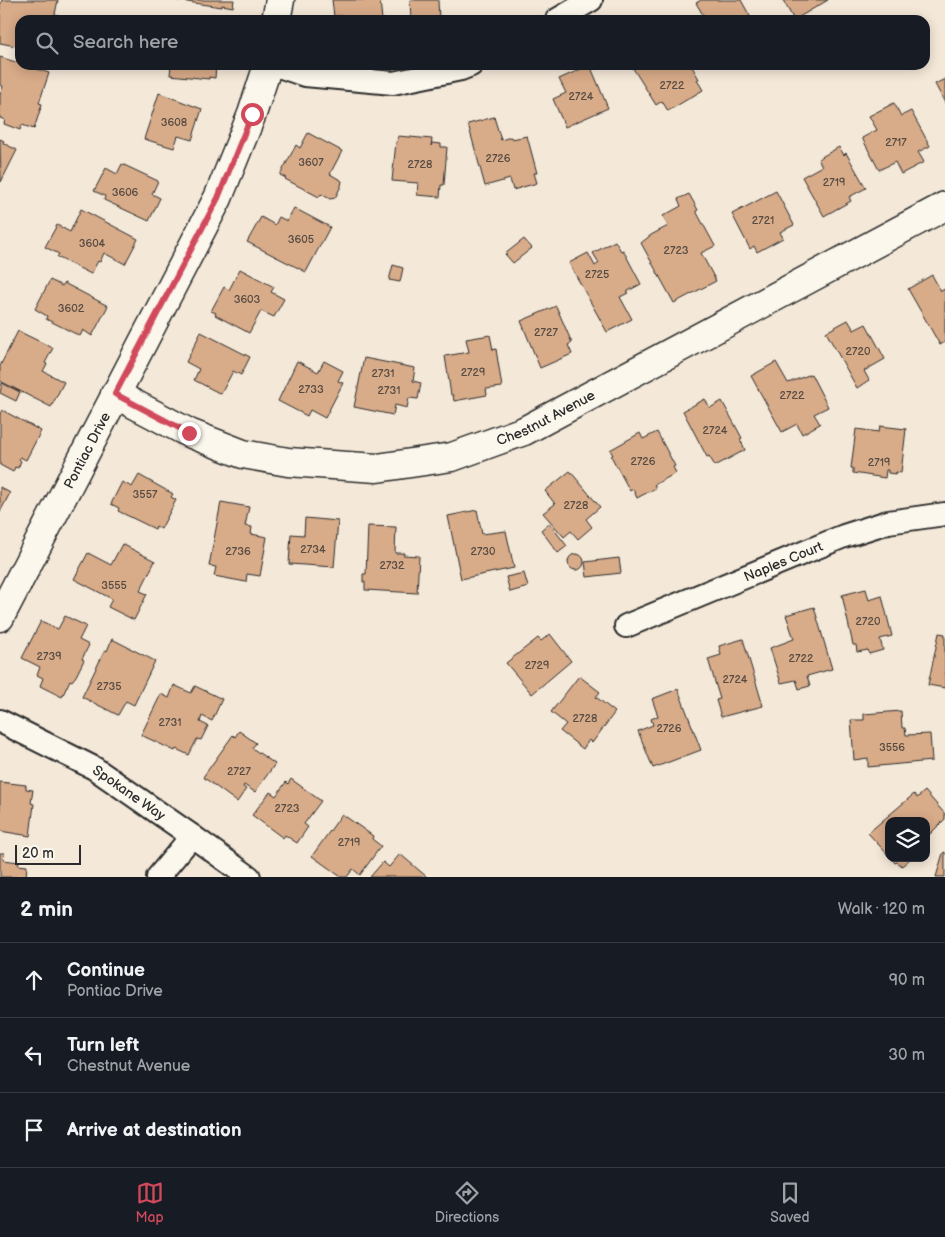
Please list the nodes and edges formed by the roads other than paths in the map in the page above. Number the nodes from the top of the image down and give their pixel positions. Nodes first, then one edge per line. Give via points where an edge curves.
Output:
1 (280, 0) edge
2 (591, 0) edge
3 (277, 15) edge
4 (566, 15) edge
5 (266, 70) edge
6 (290, 70) edge
7 (456, 70) edge
8 (945, 206) edge
9 (115, 394) junction
10 (945, 514) edge
11 (0, 617) edge
12 (626, 626) dead end
13 (0, 721) edge
14 (192, 836) junction
15 (158, 877) edge
16 (249, 877) edge

1 - 3 street
2 - 4 street
5 - 9 street, Pontiac Drive via 218,198
6 - 7 street via 305,75 393,84
8 - 9 street, Chestnut Avenue via 524,431 452,457 377,468 288,462 243,454 189,433
9 - 11 street, Pontiac Drive
10 - 12 street, Naples Court via 888,522 844,536
13 - 14 street, Spokane Way via 94,768
14 - 15 street
14 - 16 street, Spokane Way

